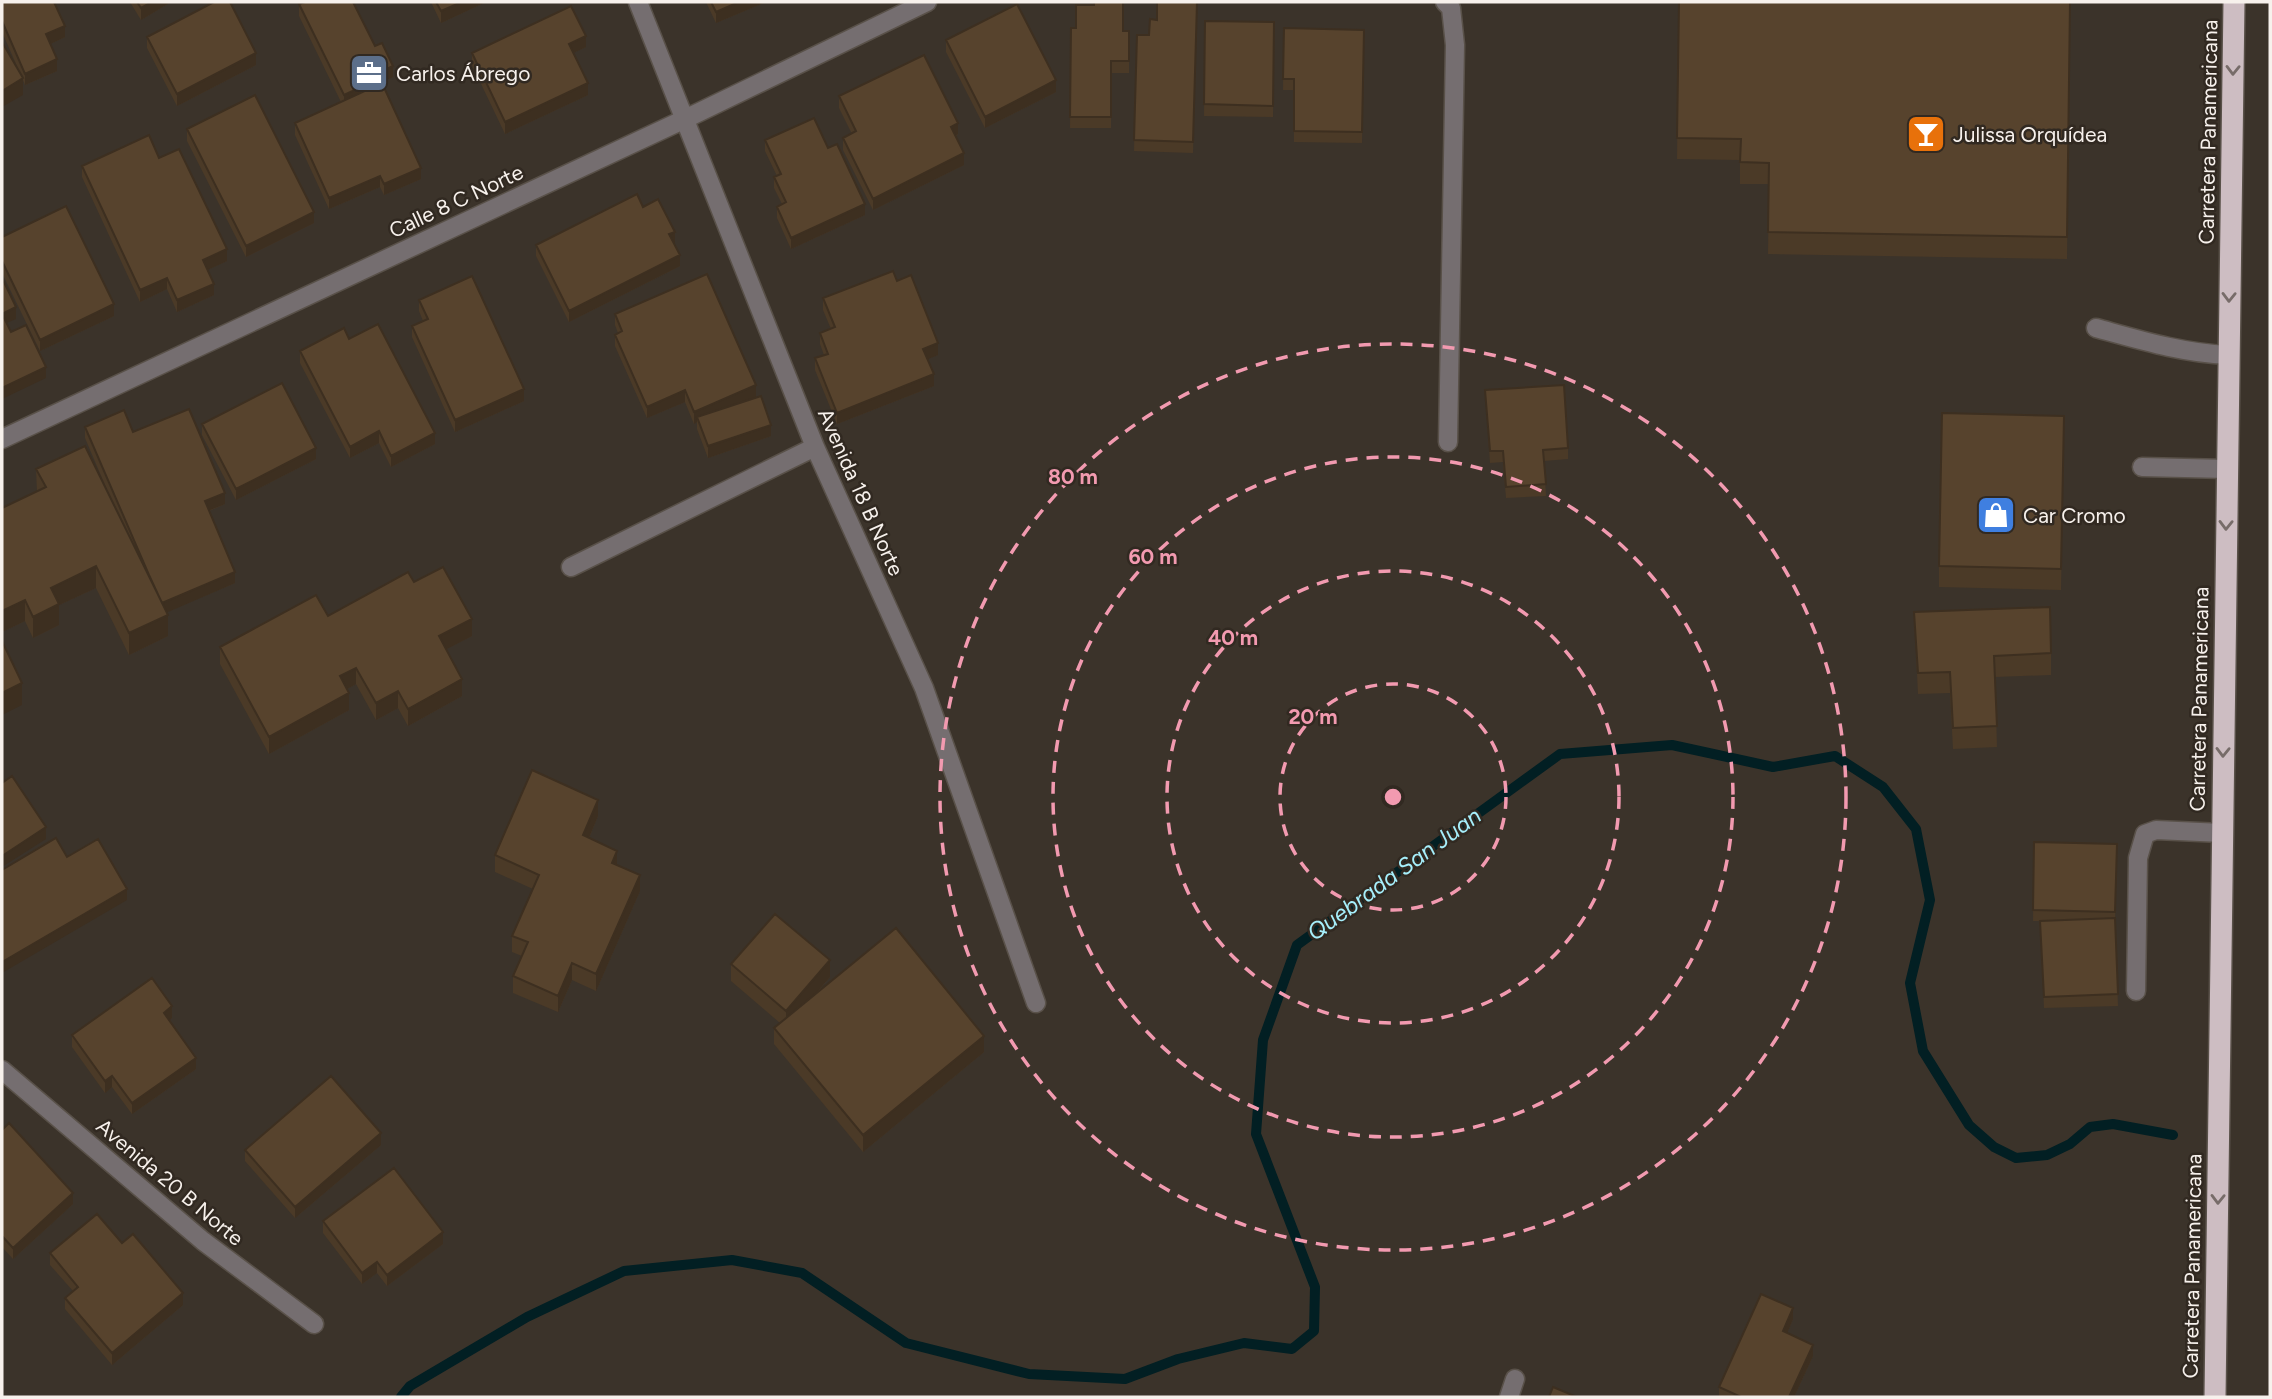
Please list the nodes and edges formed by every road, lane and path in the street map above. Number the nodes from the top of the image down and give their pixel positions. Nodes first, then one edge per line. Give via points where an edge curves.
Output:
1 (638, 2) edge
2 (927, 2) edge
3 (1445, 2) edge
4 (2234, 2) edge
5 (685, 119) junction
6 (2096, 328) dead end
7 (2228, 355) junction
8 (2, 439) edge
9 (1448, 442) dead end
10 (816, 447) junction
11 (2142, 467) dead end
12 (2227, 469) junction
13 (571, 566) dead end
14 (2222, 832) junction
15 (2136, 991) dead end
16 (1036, 1003) dead end
17 (2, 1070) edge
18 (314, 1324) dead end
19 (1515, 1379) dead end
20 (1509, 1397) edge
21 (2215, 1397) edge

1 - 5 street, Avenida 18 B Norte
2 - 5 street, Calle 8 C Norte
3 - 9 street via 1451,8 1455,45
4 -> 7 highway, Carretera Panamericana
5 - 8 street, Calle 8 C Norte
5 - 10 street, Avenida 18 B Norte
6 - 7 street via 2165,347
7 - 12 highway, Carretera Panamericana
10 - 13 street
10 - 16 street, Avenida 18 B Norte via 924,688
11 - 12 street
12 -> 14 highway, Carretera Panamericana
14 - 15 street via 2156,830 2145,834 2138,858
14 -> 21 highway, Carretera Panamericana
17 - 18 street, Avenida 20 B Norte via 203,1241
19 - 20 street

